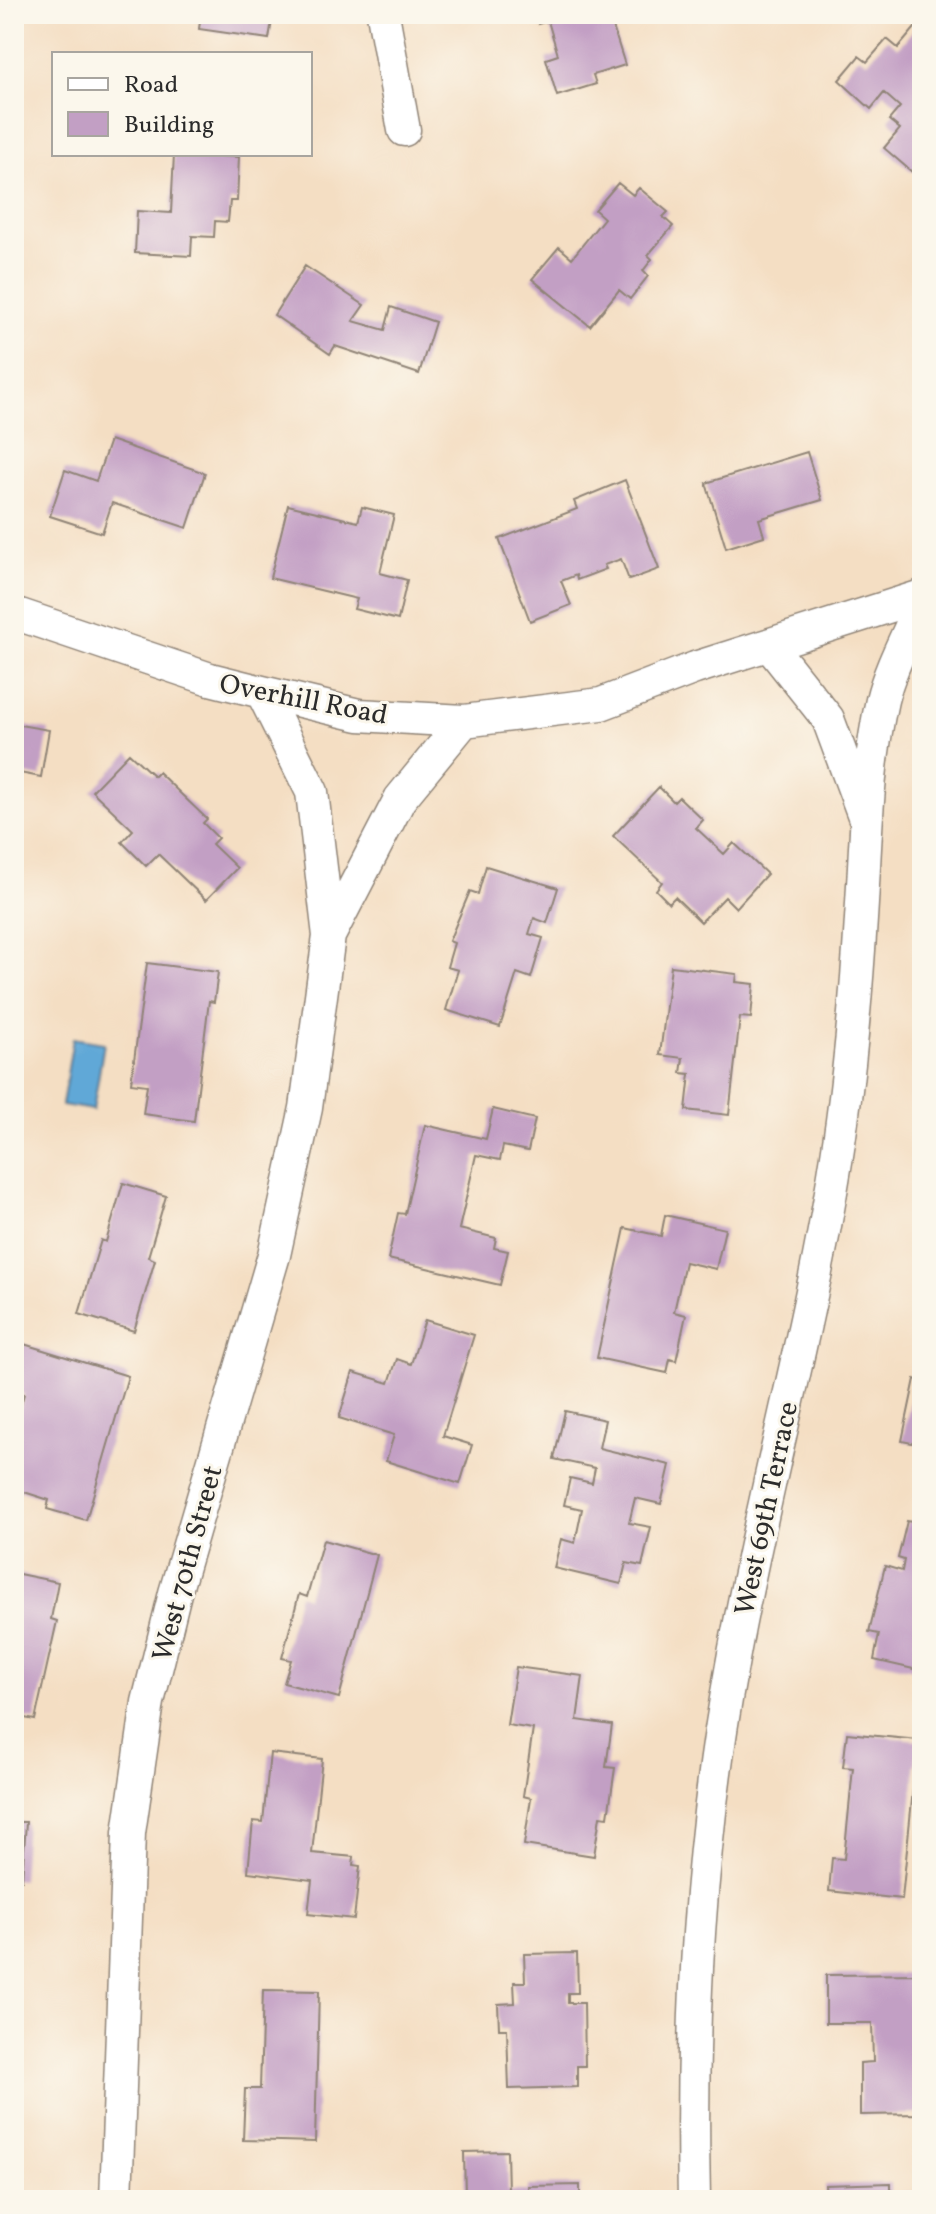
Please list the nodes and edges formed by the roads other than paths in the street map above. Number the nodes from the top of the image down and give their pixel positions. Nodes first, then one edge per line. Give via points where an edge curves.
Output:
1 (383, 14) edge
2 (404, 130) dead end
3 (922, 599) edge
4 (14, 613) edge
5 (770, 646) junction
6 (262, 692) junction
7 (464, 721) junction
8 (865, 819) junction
9 (329, 936) junction
10 (116, 2200) edge
11 (694, 2200) edge

1 - 2 street
3 - 5 street, Overhill Road
3 - 8 street, West 69th Terrace via 883,696
4 - 6 street, Overhill Road
5 - 7 street, Overhill Road via 601,704
5 - 8 street, West 69th Terrace via 828,719
6 - 7 street, Overhill Road via 359,715
6 - 9 street, West 70th Street via 312,792
7 - 9 street, West 70th Street via 400,799
8 - 11 street, West 69th Terrace via 842,1120 819,1254 732,1663 709,1808 692,2040
9 - 10 street, West 70th Street via 306,1108 274,1255 148,1702 129,1833

